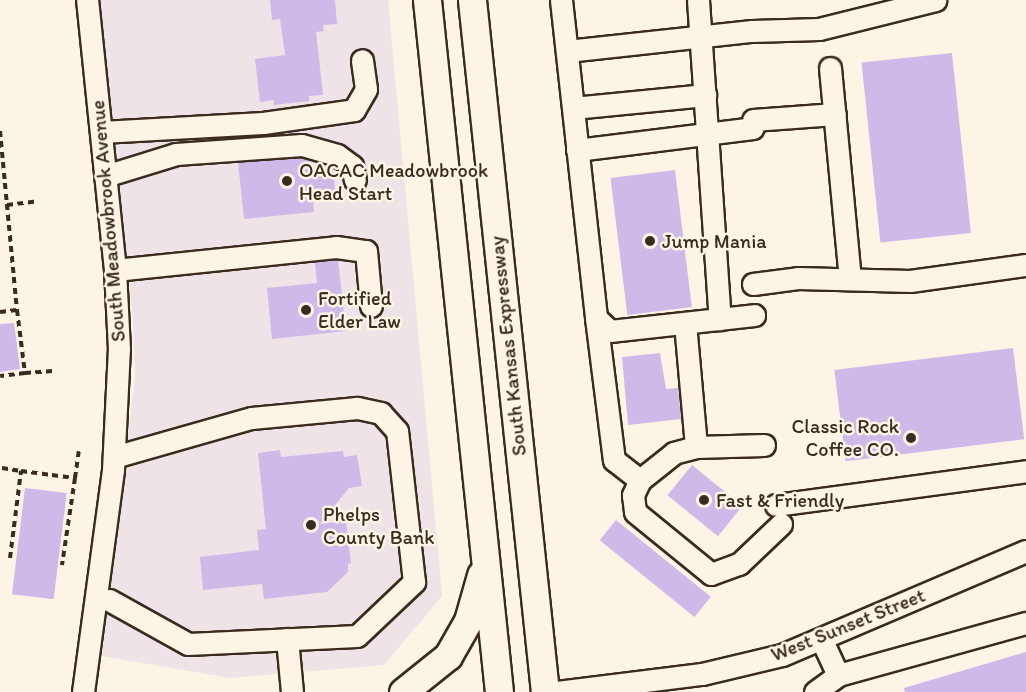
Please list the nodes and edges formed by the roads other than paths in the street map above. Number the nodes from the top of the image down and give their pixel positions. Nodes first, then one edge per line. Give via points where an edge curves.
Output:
1 (87, 0) edge
2 (427, 0) edge
3 (472, 0) edge
4 (561, 0) edge
5 (698, 0) edge
6 (935, 0) edge
7 (701, 37) junction
8 (567, 51) junction
9 (362, 60) dead end
10 (830, 68) dead end
11 (705, 95) junction
12 (573, 108) junction
13 (835, 114) junction
14 (101, 132) junction
15 (707, 134) junction
16 (577, 150) junction
17 (105, 176) junction
18 (356, 180) dead end
19 (1026, 265) edge
20 (115, 270) junction
21 (850, 279) junction
22 (753, 284) dead end
23 (371, 306) dead end
24 (754, 315) dead end
25 (596, 318) junction
26 (720, 319) junction
27 (685, 323) junction
28 (764, 445) dead end
29 (696, 447) junction
30 (114, 456) junction
31 (1026, 471) edge
32 (640, 480) junction
33 (1026, 551) edge
34 (485, 559) junction
35 (109, 600) dead end
36 (1026, 623) edge
37 (287, 639) junction
38 (822, 640) junction
39 (838, 675) junction
40 (83, 692) edge
41 (292, 692) edge
42 (403, 692) edge
43 (499, 692) edge
44 (545, 692) edge
45 (557, 692) edge
46 (816, 692) edge

1 - 14 street, South Meadowbrook Avenue
2 - 34 main road
3 - 44 main road, South Kansas Expressway
4 - 8 street
5 - 7 street
6 - 7 street via 819,29
7 - 8 street
7 - 11 street
8 - 12 street
9 - 14 street via 366,89 354,110 263,123
10 - 13 street
11 - 12 street
11 - 15 street
12 - 16 street
13 - 15 street
13 - 21 street
14 - 17 street, South Meadowbrook Avenue
15 - 16 street
15 - 26 street
16 - 25 street
17 - 18 street via 141,168 176,154 302,145 337,154 352,166
17 - 20 street, South Meadowbrook Avenue
19 - 21 street via 910,280
20 - 23 street via 336,247 366,251
20 - 30 street, South Meadowbrook Avenue via 119,349
21 - 22 street via 798,278
24 - 26 street
25 - 27 street via 610,332
25 - 32 street via 614,460
26 - 27 street
27 - 29 street
28 - 29 street
29 - 32 street via 674,453
30 - 37 street via 251,418 357,408 381,413 397,431 414,582 357,636
30 - 40 street, South Meadowbrook Avenue
31 - 32 street via 779,515 739,564 711,574 635,512 633,495
33 - 38 street, West Sunset Street
34 - 42 main road via 468,621 448,656
34 - 43 main road
35 - 37 street via 188,644
36 - 39 street
37 - 41 street
38 - 39 street
38 - 45 street, West Sunset Street via 733,668 654,682
39 - 46 street

